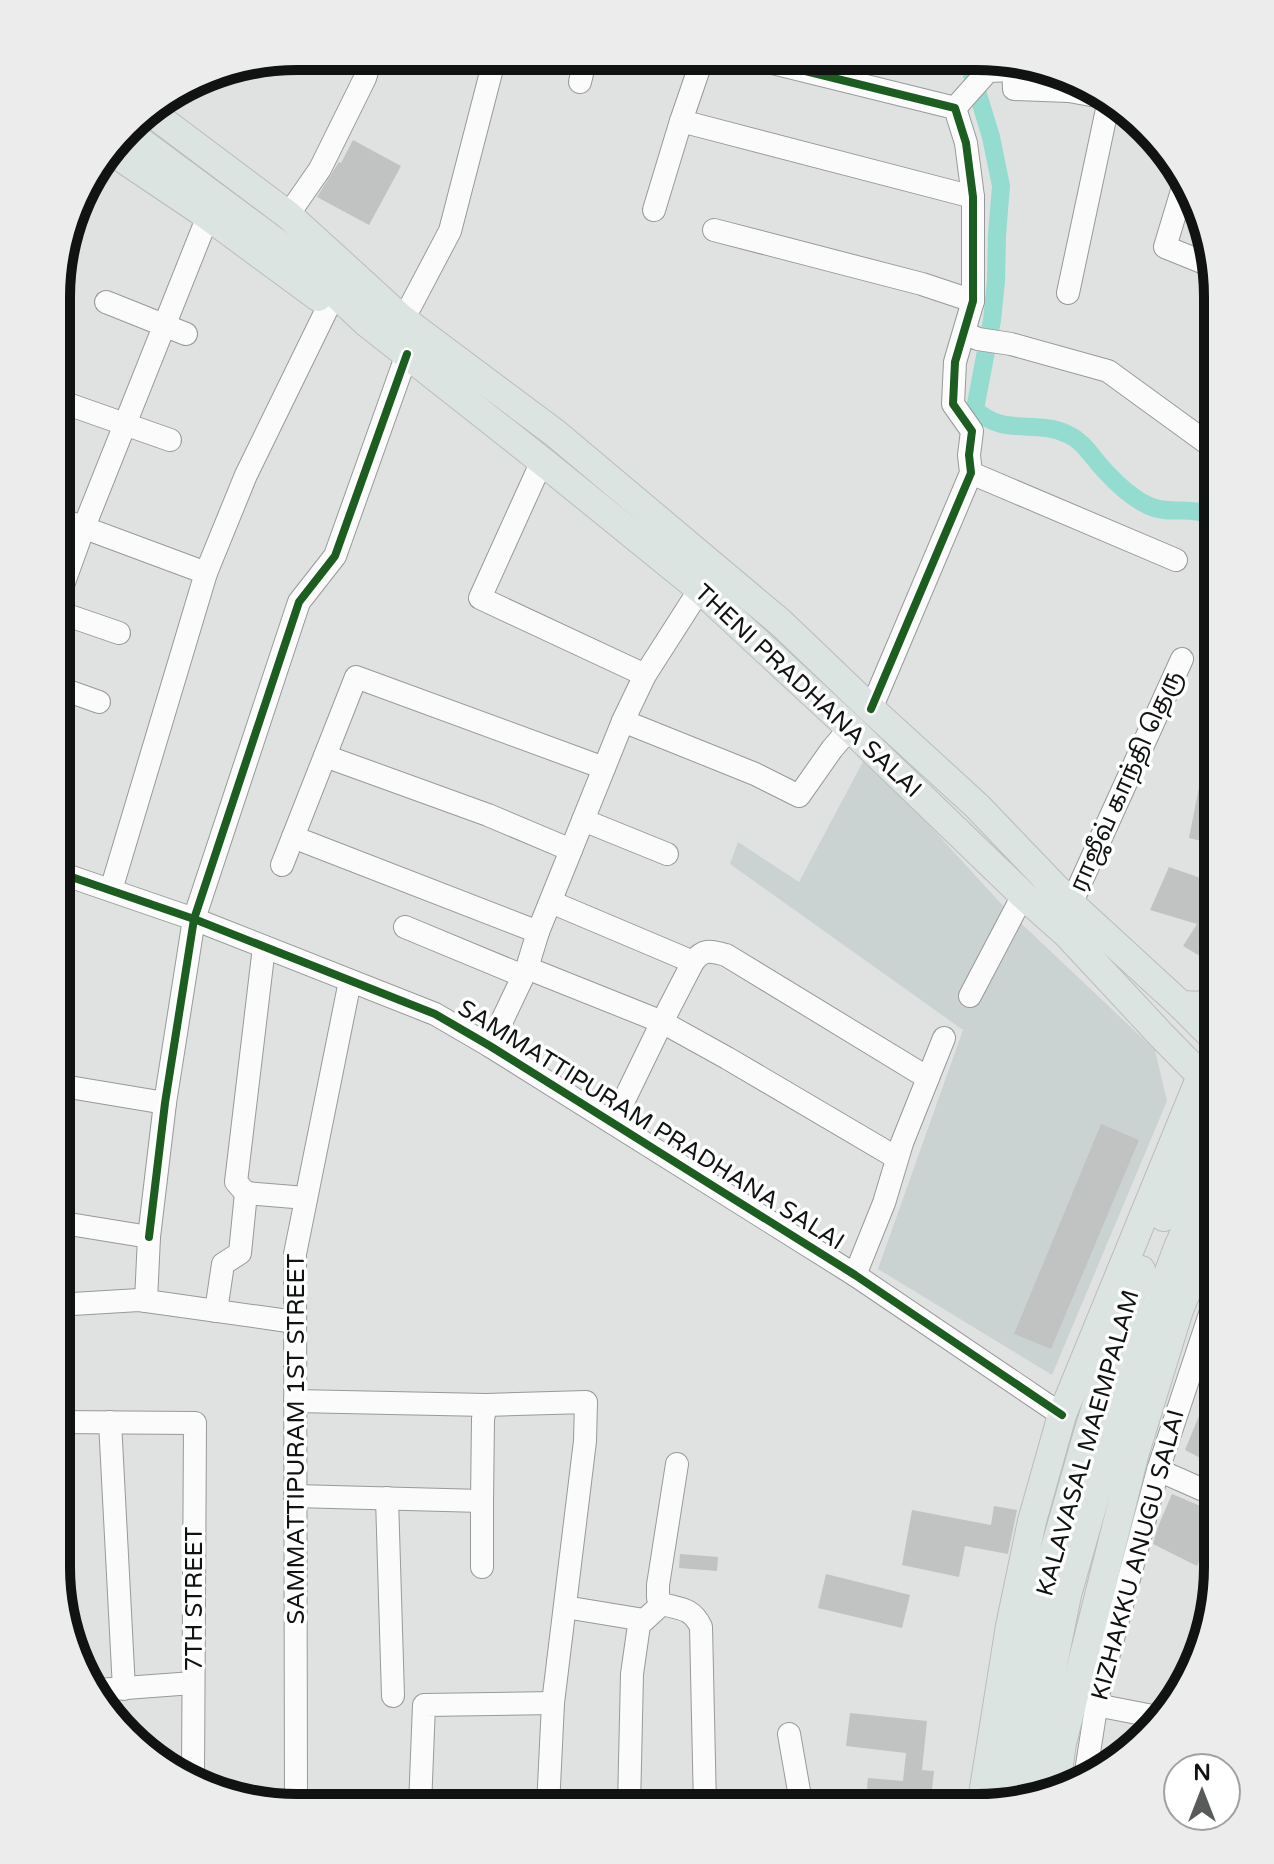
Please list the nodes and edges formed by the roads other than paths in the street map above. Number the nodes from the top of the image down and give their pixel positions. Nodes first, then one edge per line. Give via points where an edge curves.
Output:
1 (368, 70) edge
2 (492, 70) edge
3 (583, 70) edge
4 (699, 70) edge
5 (808, 70) edge
6 (989, 71) edge
7 (1013, 73) edge
8 (580, 82) dead end
9 (1074, 92) edge
10 (959, 103) junction
11 (1107, 111) edge
12 (160, 117) edge
13 (681, 121) junction
14 (135, 138) edge
15 (119, 156) edge
16 (1181, 195) edge
17 (973, 197) junction
18 (654, 210) dead end
19 (288, 215) junction
20 (208, 216) junction
21 (714, 230) dead end
22 (1201, 261) edge
23 (1068, 293) dead end
24 (973, 301) junction
25 (106, 302) dead end
26 (329, 305) junction
27 (165, 325) junction
28 (390, 328) junction
29 (186, 334) dead end
30 (972, 336) junction
31 (70, 405) edge
32 (124, 425) junction
33 (170, 440) dead end
34 (1204, 441) edge
35 (542, 461) junction
36 (971, 473) junction
37 (70, 522) edge
38 (84, 527) junction
39 (1176, 560) dead end
40 (70, 566) edge
41 (206, 573) junction
42 (700, 589) junction
43 (70, 616) edge
44 (119, 633) dead end
45 (1182, 659) dead end
46 (645, 675) junction
47 (70, 692) edge
48 (99, 702) dead end
49 (871, 709) junction
50 (623, 721) junction
51 (850, 728) junction
52 (325, 756) junction
53 (604, 768) junction
54 (583, 820) junction
55 (293, 837) junction
56 (571, 850) junction
57 (667, 854) dead end
58 (282, 865) dead end
59 (70, 876) edge
60 (111, 890) junction
61 (1023, 895) junction
62 (551, 902) junction
63 (1071, 904) junction
64 (194, 919) junction
65 (405, 927) dead end
66 (538, 932) junction
67 (264, 947) junction
68 (693, 962) junction
69 (525, 972) junction
70 (350, 981) junction
71 (970, 996) dead end
72 (1181, 1005) junction
73 (1204, 1005) edge
74 (662, 1022) junction
75 (1204, 1028) edge
76 (1162, 1036) junction
77 (944, 1038) dead end
78 (490, 1046) junction
79 (1204, 1077) edge
80 (928, 1078) junction
81 (70, 1087) edge
82 (165, 1103) junction
83 (1204, 1106) edge
84 (1204, 1112) edge
85 (613, 1123) junction
86 (897, 1158) junction
87 (1204, 1189) edge
88 (246, 1193) junction
89 (306, 1198) junction
90 (70, 1224) edge
91 (1138, 1231) junction
92 (149, 1237) junction
93 (1204, 1249) edge
94 (855, 1275) junction
95 (146, 1301) junction
96 (70, 1304) edge
97 (216, 1311) junction
98 (295, 1322) junction
99 (1204, 1332) edge
100 (295, 1401) junction
101 (486, 1405) junction
102 (1062, 1415) junction
103 (70, 1422) edge
104 (110, 1422) junction
105 (677, 1464) dead end
106 (1158, 1470) junction
107 (1204, 1490) edge
108 (295, 1496) junction
109 (387, 1498) junction
110 (482, 1501) junction
111 (482, 1567) dead end
112 (662, 1604) junction
113 (565, 1607) junction
114 (644, 1620) junction
115 (193, 1683) junction
116 (124, 1689) junction
117 (106, 1690) edge
118 (393, 1696) dead end
119 (553, 1703) junction
120 (1096, 1705) junction
121 (1149, 1715) edge
122 (789, 1734) dead end
123 (1088, 1765) edge
124 (193, 1769) edge
125 (1057, 1779) edge
126 (1028, 1788) edge
127 (1005, 1792) edge
128 (296, 1794) edge
129 (420, 1794) edge
130 (549, 1794) edge
131 (629, 1794) edge
132 (705, 1794) edge
133 (800, 1794) edge
134 (983, 1794) edge

1 - 19 street via 320,169
2 - 28 street via 450,231 411,305
3 - 8 street
4 - 13 street
5 - 10 street
6 - 10 street
7 - 9 street via 1014,89
10 - 17 street
11 - 23 street
12 - 19 main road, THENI PRADHANA SALAI
13 - 17 street
13 - 18 street
14 - 28 main road, THENI PRADHANA SALAI
15 - 20 main road, THENI PRADHANA SALAI
16 - 22 street via 1165,247
17 - 24 street
19 - 28 main road, THENI PRADHANA SALAI
20 - 26 main road, THENI PRADHANA SALAI
20 - 27 street
21 - 24 street
24 - 30 street
25 - 27 street
26 - 28 main road, THENI PRADHANA SALAI
26 - 41 street via 246,475
27 - 29 street
27 - 32 street
28 - 35 main road, THENI PRADHANA SALAI
28 - 49 main road, THENI PRADHANA SALAI via 555,433 781,623
28 - 64 street via 335,556 299,602
30 - 34 street via 1108,371
30 - 36 street via 955,362 953,404 972,431
31 - 32 street
32 - 33 street
32 - 38 street
35 - 42 main road, THENI PRADHANA SALAI
35 - 46 street via 480,598
36 - 39 street
36 - 49 street
37 - 38 street
38 - 40 street
38 - 41 street
41 - 60 street
42 - 46 street
42 - 51 main road, THENI PRADHANA SALAI
43 - 44 street
45 - 63 street, ராஜீவ் காந்தி தெரு
46 - 50 street
47 - 48 street
49 - 63 main road, THENI PRADHANA SALAI via 977,806
50 - 51 street via 799,796
50 - 53 street
51 - 61 main road, THENI PRADHANA SALAI
52 - 53 street via 356,677
52 - 55 street
52 - 56 street
53 - 54 street
54 - 56 street
54 - 57 street
55 - 58 street
55 - 66 street
56 - 62 street
59 - 60 street, SAMMATTIPURAM PRADHANA SALAI
60 - 64 street, SAMMATTIPURAM PRADHANA SALAI
61 - 71 street
61 - 76 main road, THENI PRADHANA SALAI
62 - 66 street
62 - 68 street
63 - 72 main road, THENI PRADHANA SALAI
64 - 67 street, SAMMATTIPURAM PRADHANA SALAI
64 - 82 street
65 - 69 street
66 - 69 street
67 - 70 street, SAMMATTIPURAM PRADHANA SALAI
67 - 88 street via 236,1182
68 - 74 street
68 - 80 street via 710,951 726,955
69 - 74 street
69 - 78 street
70 - 78 street, SAMMATTIPURAM PRADHANA SALAI via 435,1014
70 - 89 street, SAMMATTIPURAM 1ST STREET
72 - 73 main road
72 - 75 main road, THENI PRADHANA SALAI
74 - 85 street
74 - 86 street
76 - 79 main road, THENI PRADHANA SALAI
76 - 91 main road via 1176,1061 1181,1090 1135,1200
77 - 80 street
78 - 85 street, SAMMATTIPURAM PRADHANA SALAI
80 - 86 street
81 - 82 street
82 - 92 street
83 - 91 main road
84 - 127 main road, KALAVASAL MAEMPALAM via 1131,1293 1087,1436 1044,1587
85 - 94 street, SAMMATTIPURAM PRADHANA SALAI
86 - 94 street
87 - 126 main road, KALAVASAL MAEMPALAM via 1141,1346 1106,1458 1067,1595
88 - 89 street
88 - 97 street via 240,1253 223,1264
89 - 98 street, SAMMATTIPURAM 1ST STREET via 295,1254
90 - 92 street
91 - 102 main road
92 - 95 street
93 - 125 main road via 1179,1310 1135,1452
94 - 102 street, SAMMATTIPURAM PRADHANA SALAI
95 - 96 street
95 - 97 street
97 - 98 street
98 - 100 street, SAMMATTIPURAM 1ST STREET
99 - 106 street, KIZHAKKU ANUGU SALAI
100 - 101 street
100 - 108 street, SAMMATTIPURAM 1ST STREET
101 - 110 street
101 - 113 street via 586,1402
102 - 134 main road via 1010,1626
103 - 104 street
104 - 115 street, 7TH STREET via 195,1423
104 - 116 street
105 - 112 street via 658,1585
106 - 107 street
106 - 120 street, KIZHAKKU ANUGU SALAI
108 - 109 street
108 - 128 street, SAMMATTIPURAM 1ST STREET
109 - 110 street
109 - 118 street
110 - 111 street
112 - 114 street
112 - 132 street via 685,1609 701,1627
113 - 114 street
113 - 119 street
114 - 131 street via 632,1674
115 - 116 street
115 - 124 street, 7TH STREET
116 - 117 street
119 - 129 street via 424,1705
119 - 130 street
120 - 121 street
120 - 123 street, KIZHAKKU ANUGU SALAI
122 - 133 street

